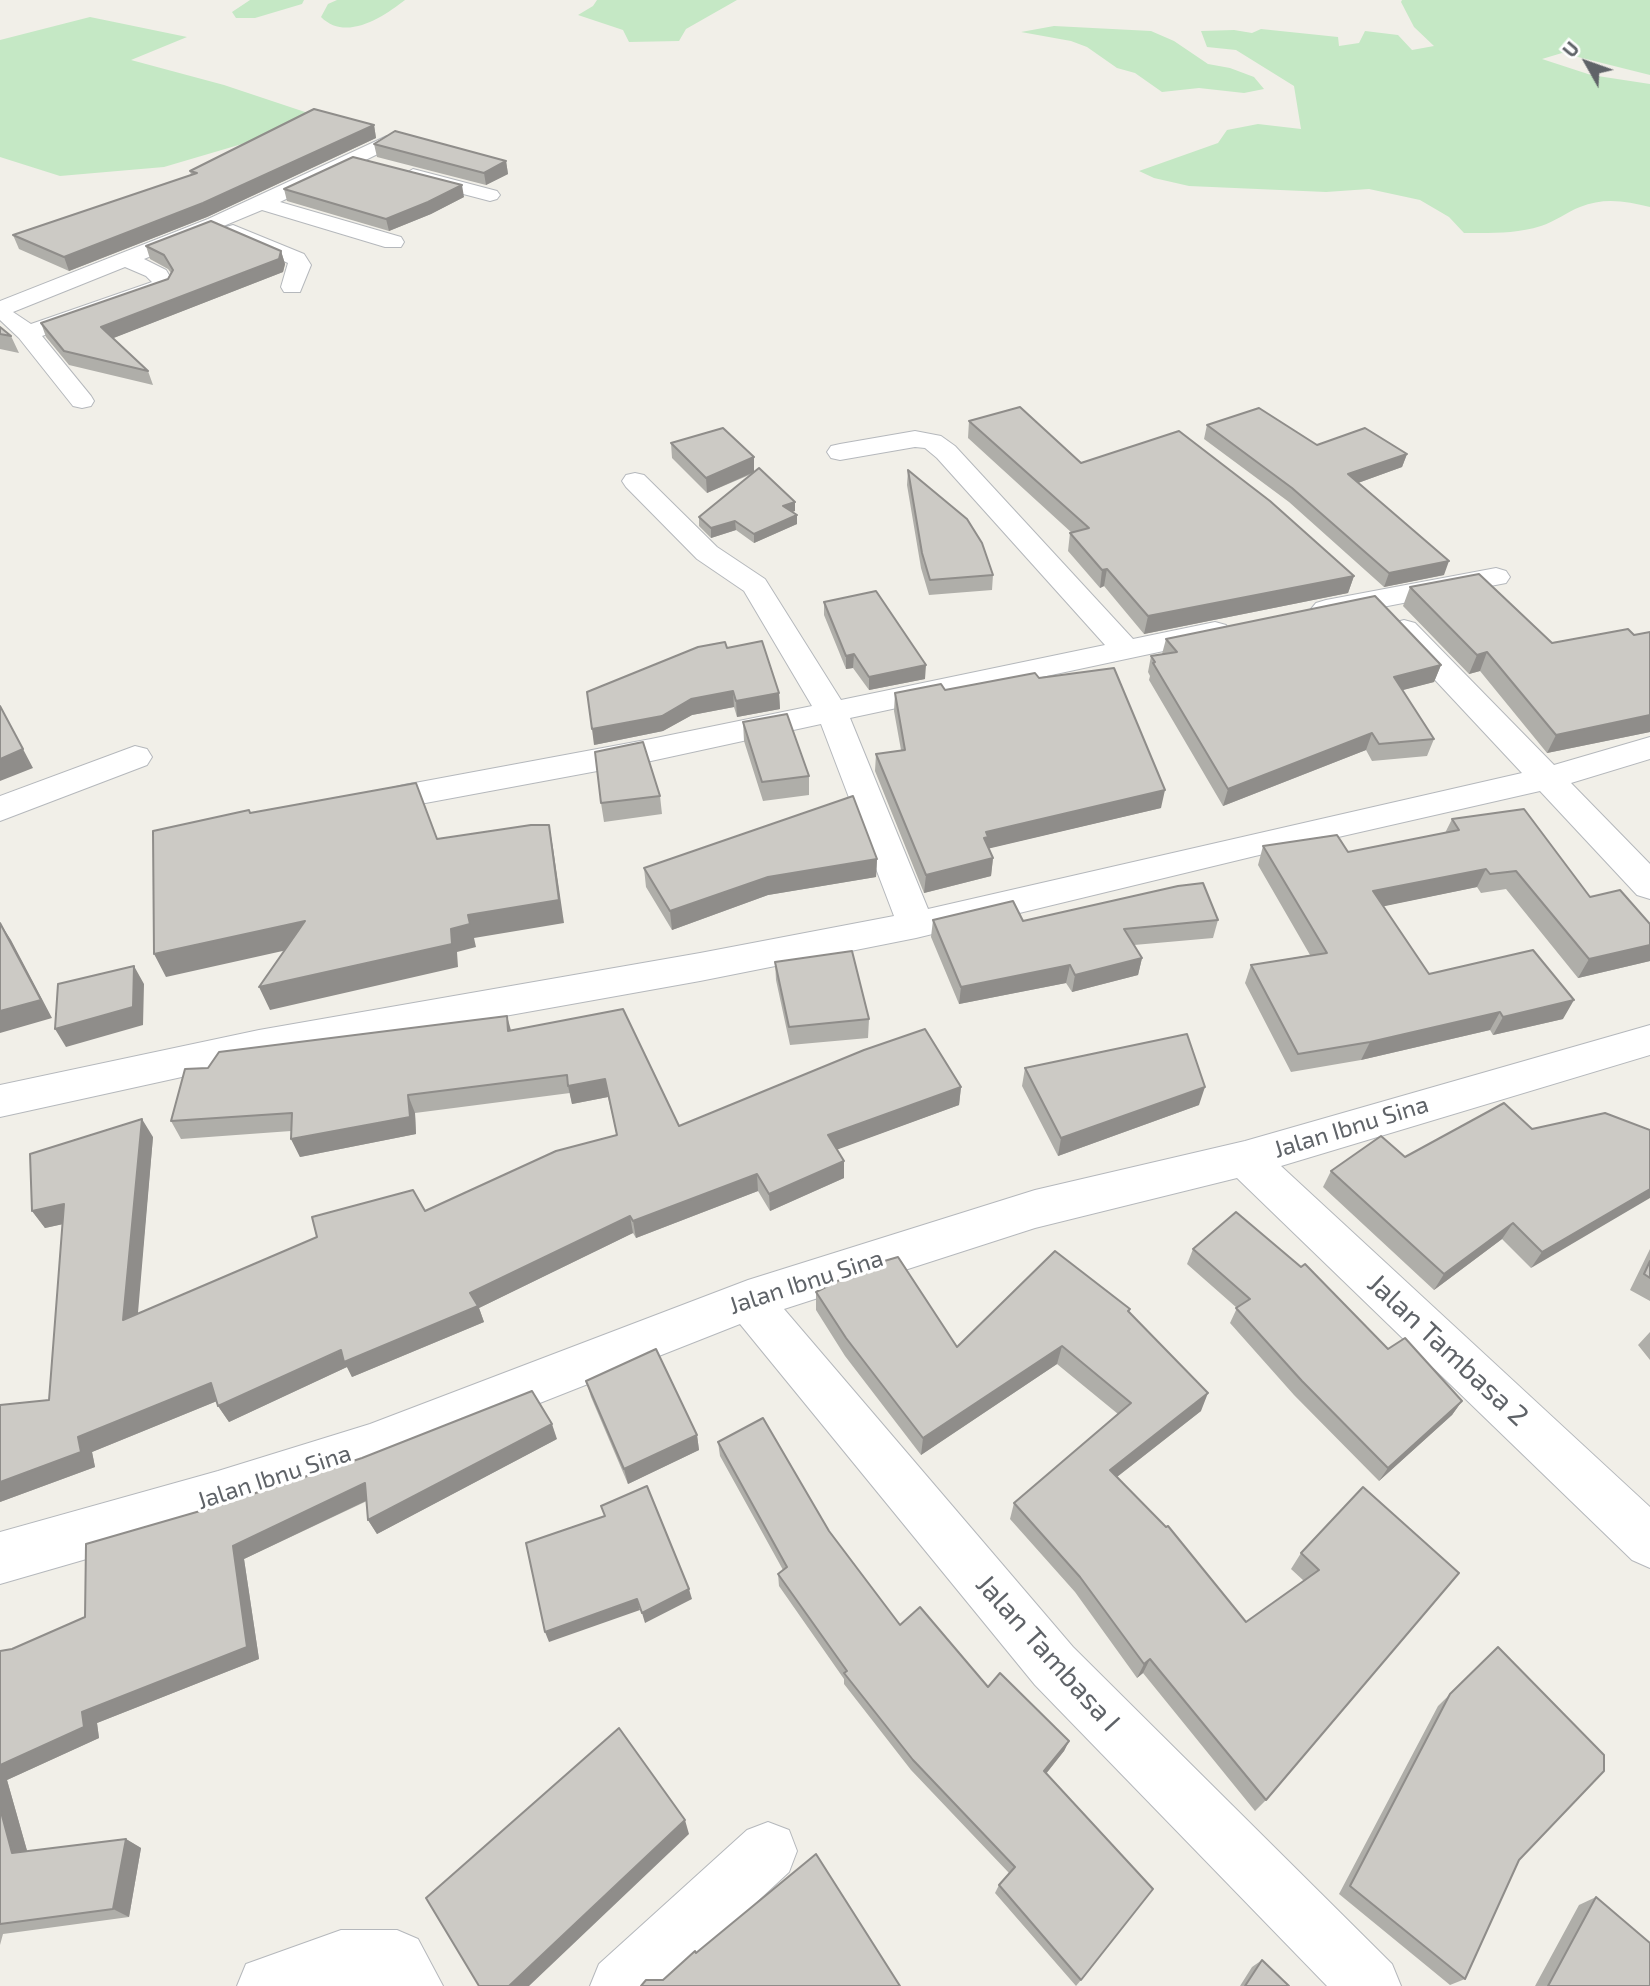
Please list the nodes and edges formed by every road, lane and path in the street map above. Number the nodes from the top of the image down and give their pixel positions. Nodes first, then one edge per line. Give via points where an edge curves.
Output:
1 (387, 142) edge
2 (354, 160) junction
3 (491, 195) dead end
4 (261, 203) junction
5 (215, 223) junction
6 (393, 242) dead end
7 (124, 259) junction
8 (292, 287) dead end
9 (2, 306) edge
10 (27, 333) junction
11 (82, 401) dead end
12 (840, 452) dead end
13 (635, 481) dead end
14 (1346, 572) edge
15 (1496, 577) dead end
16 (1376, 599) junction
17 (1296, 615) edge
18 (1244, 626) edge
19 (1125, 649) junction
20 (832, 712) junction
21 (1650, 748) edge
22 (135, 757) dead end
23 (1549, 778) junction
24 (404, 796) edge
25 (0, 809) edge
26 (1650, 886) edge
27 (916, 925) junction
28 (1642, 1050) edge
29 (0, 1101) edge
30 (1245, 1159) junction
31 (748, 1300) junction
32 (1650, 1542) edge
33 (0, 1558) edge
34 (768, 1851) dead end
35 (268, 1986) edge
36 (412, 1986) edge
37 (621, 1986) edge
38 (1370, 1986) edge

1 - 2 street
2 - 3 street
2 - 4 street
4 - 5 street
4 - 6 street
5 - 7 street
5 - 8 street via 296,259 300,265
7 - 9 street
7 - 10 street via 152,270 164,285
9 - 10 street
10 - 11 street
12 - 19 street via 915,439 932,441
13 - 20 street via 707,553 755,585
14 - 16 street
15 - 16 street
16 - 17 street
16 - 23 street
18 - 19 street
19 - 20 street
20 - 24 street
20 - 27 street
21 - 23 street
22 - 25 street
23 - 26 street
23 - 27 street
27 - 29 street via 259,1045
28 - 30 street, Jalan Ibnu Sina
30 - 31 street, Jalan Ibnu Sina via 1035,1209
30 - 32 street, Jalan Tambasa 2
31 - 33 street, Jalan Ibnu Sina via 370,1447
31 - 38 street, Jalan Tambasa I via 1054,1666
34 - 37 street
35 - 36 street via 341,1960 397,1960

